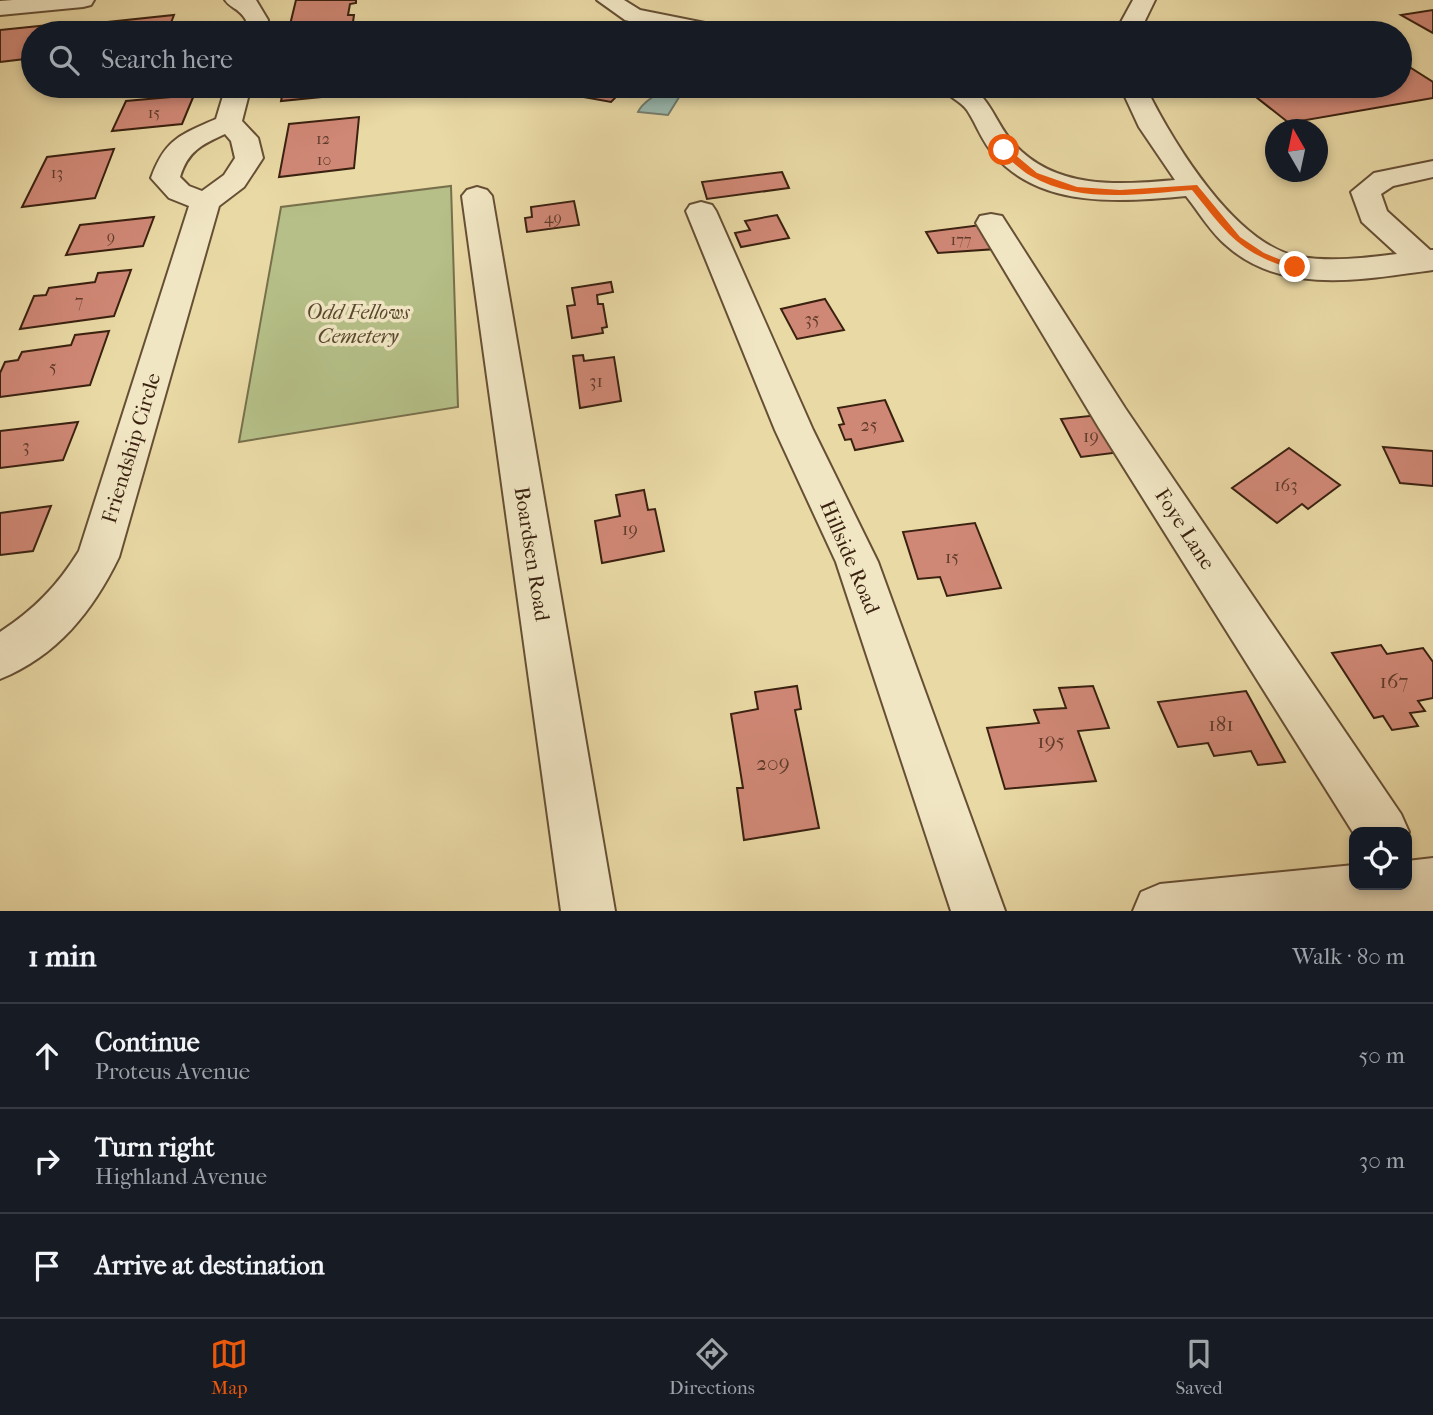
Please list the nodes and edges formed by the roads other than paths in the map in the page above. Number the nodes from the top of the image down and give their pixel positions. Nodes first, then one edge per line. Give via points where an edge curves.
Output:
1 (83, 0) edge
2 (236, 0) edge
3 (608, 0) edge
4 (1144, 0) edge
5 (0, 8) edge
6 (257, 21) edge
7 (663, 21) edge
8 (1134, 21) edge
9 (235, 98) edge
10 (969, 98) edge
11 (1139, 98) edge
12 (228, 123) junction
13 (1433, 169) edge
14 (1194, 187) junction
15 (477, 196) dead end
16 (205, 202) junction
17 (701, 211) dead end
18 (991, 223) dead end
19 (1428, 261) edge
20 (0, 657) edge
21 (1380, 827) edge
22 (1419, 880) edge
23 (588, 911) edge
24 (978, 911) edge
25 (1160, 911) edge

1 - 5 street
2 - 6 street via 248,5
3 - 7 street via 633,15
4 - 8 street
9 - 12 street
10 - 14 street via 981,108 1004,150 1034,174 1076,190 1120,193
11 - 14 street via 1152,127
12 - 16 street via 244,138 249,158 234,180
12 - 16 street via 173,155 165,178 179,192
13 - 19 street via 1384,179 1366,192 1373,215
14 - 19 street via 1237,239 1261,255 1295,267 1343,271
15 - 23 street, Boardsen Road
16 - 20 street, Friendship Circle via 98,557 75,596 37,633
17 - 24 street, Hillside Road via 794,430 857,562
18 - 21 street, Foye Lane via 1112,418
22 - 25 street

